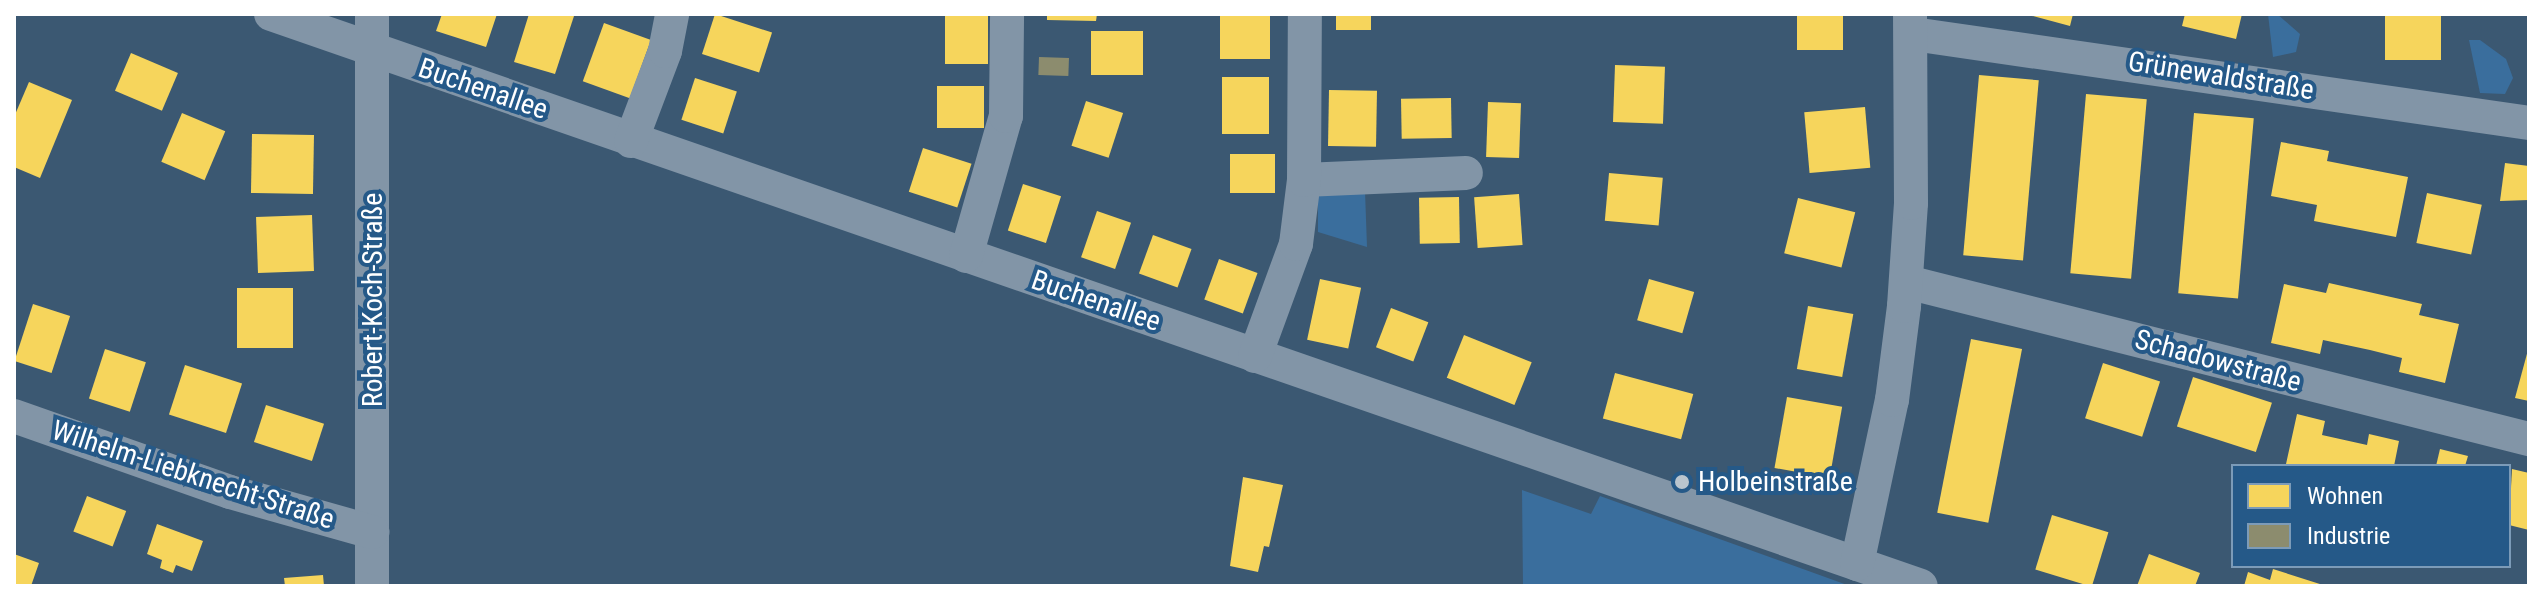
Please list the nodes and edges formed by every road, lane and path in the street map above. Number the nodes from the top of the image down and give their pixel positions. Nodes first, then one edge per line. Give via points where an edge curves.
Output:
1 (271, 14) edge
2 (372, 14) edge
3 (672, 14) edge
4 (1007, 14) edge
5 (1305, 14) edge
6 (1912, 24) edge
7 (374, 51) junction
8 (2529, 123) edge
9 (631, 141) junction
10 (1466, 173) dead end
11 (1304, 180) junction
12 (966, 256) junction
13 (1907, 282) junction
14 (1255, 356) junction
15 (14, 416) edge
16 (2529, 439) edge
17 (372, 532) junction
18 (1857, 564) junction
19 (372, 586) edge
20 (1921, 586) edge

1 - 7 street, Buchenallee
2 - 7 street, Robert-Koch-Straße
3 - 9 street via 665,51
4 - 12 street via 1006,116
5 - 11 street
6 - 8 street, Grünewaldstraße
6 - 13 street
7 - 9 street, Buchenallee
7 - 17 street, Robert-Koch-Straße
9 - 12 street, Buchenallee
10 - 11 street
11 - 14 street via 1296,244
12 - 14 street, Buchenallee
13 - 16 street, Schadowstraße
13 - 18 street via 1892,400
14 - 18 street, Buchenallee
15 - 17 street, Wilhelm-Liebknecht-Straße via 230,492
17 - 19 street, Robert-Koch-Straße
18 - 20 street, Buchenallee

